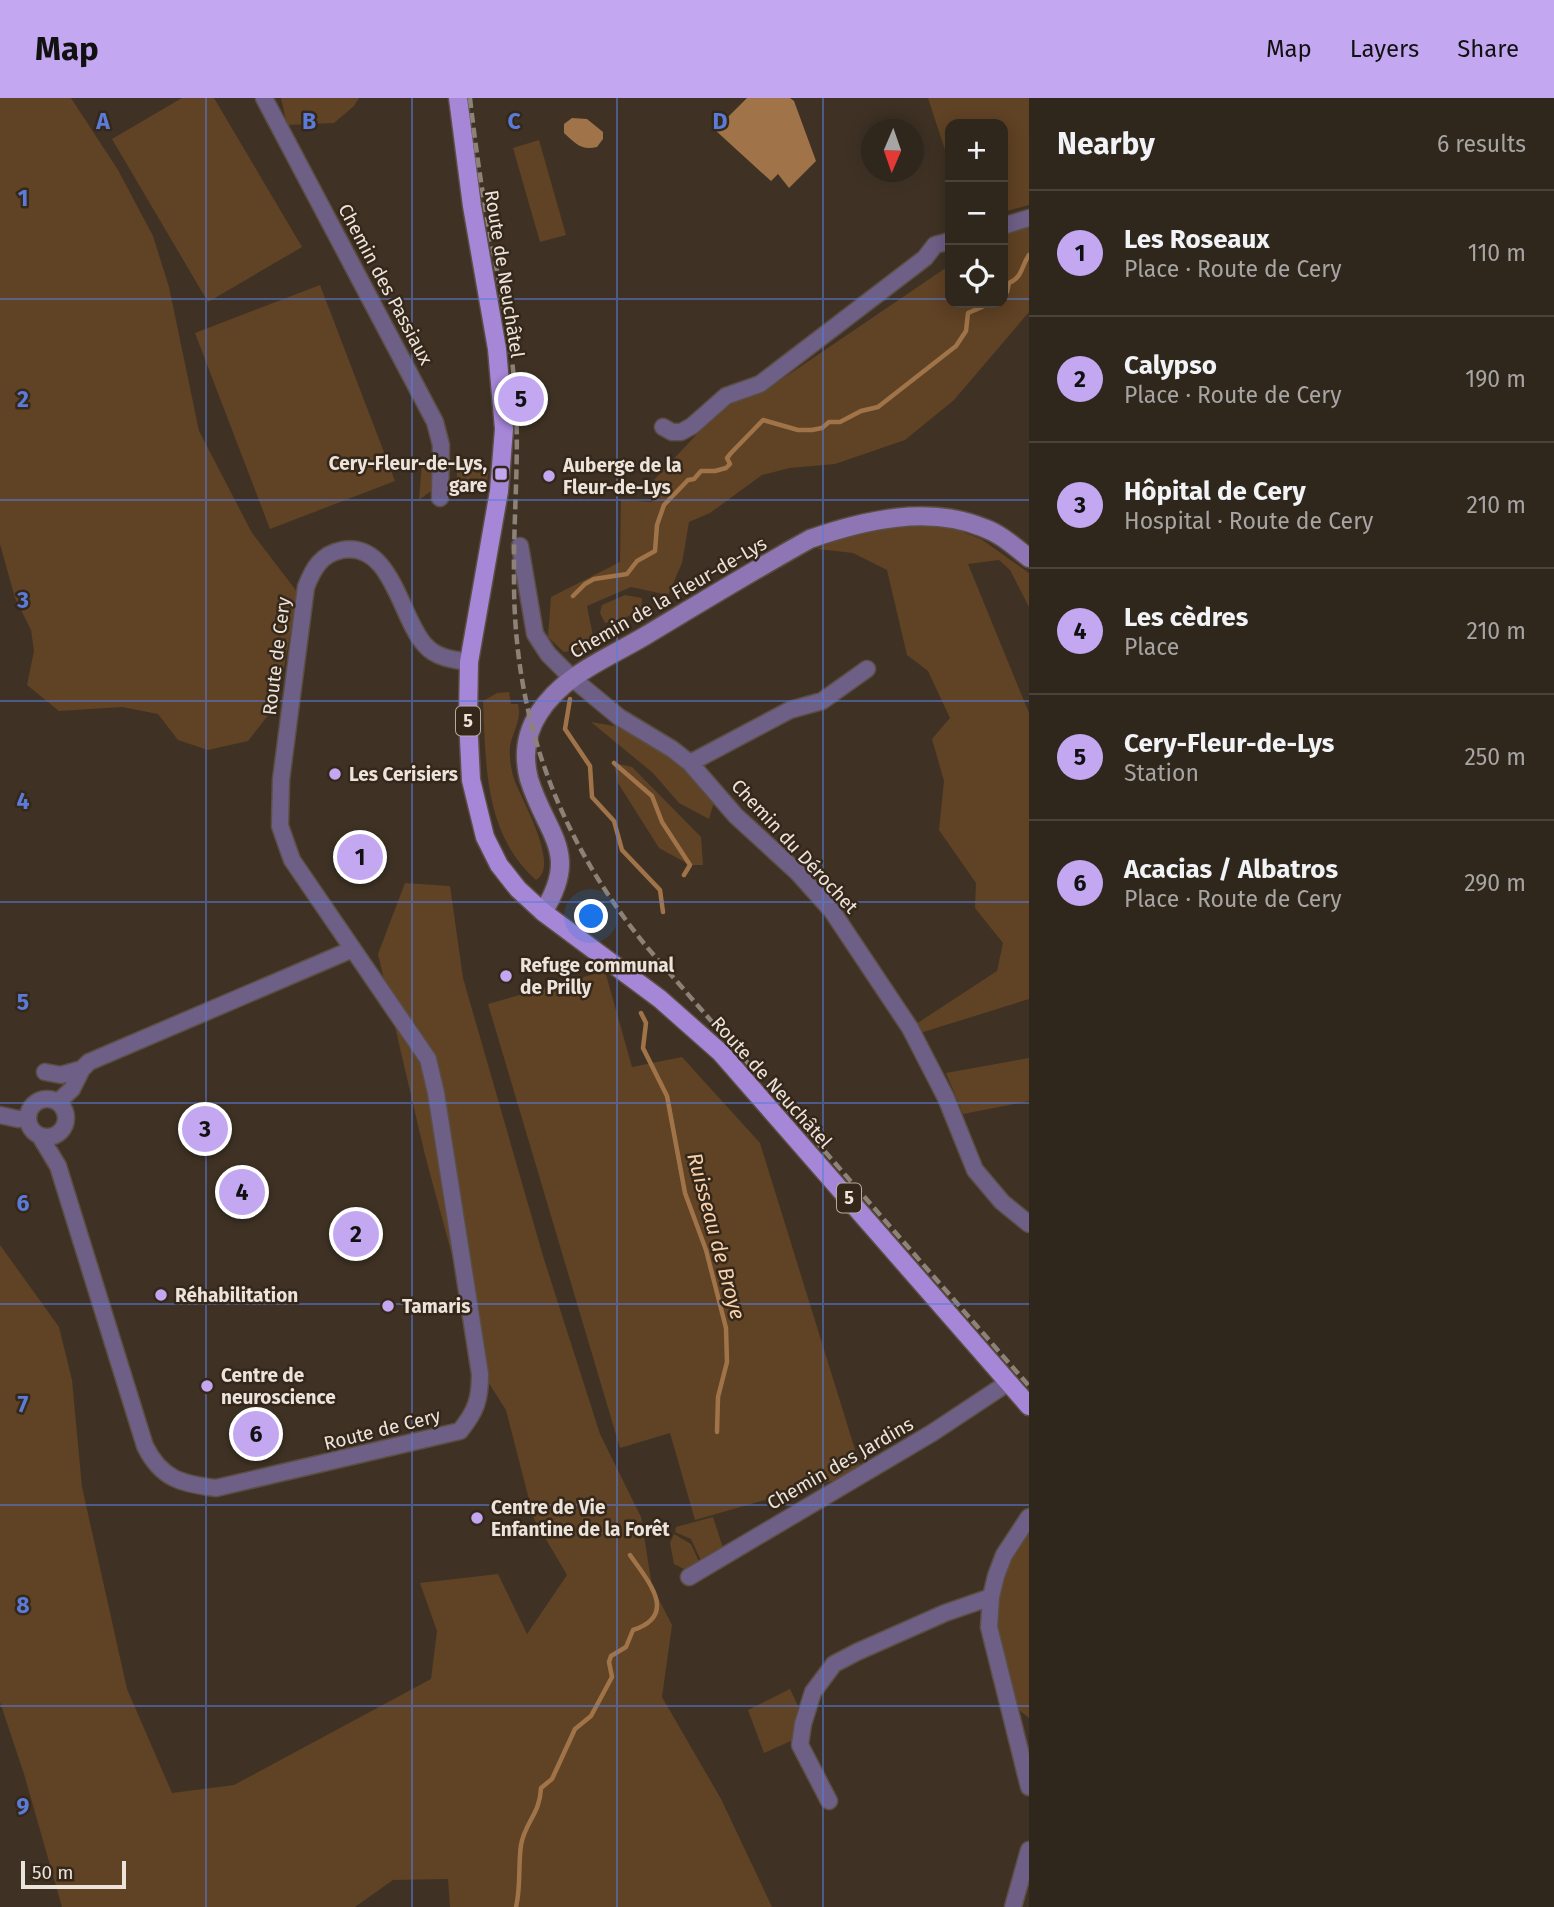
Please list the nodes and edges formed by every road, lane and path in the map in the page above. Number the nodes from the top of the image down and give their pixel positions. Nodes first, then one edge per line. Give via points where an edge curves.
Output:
1 (264, 98) edge
2 (458, 98) edge
3 (1029, 218) edge
4 (1008, 224) edge
5 (945, 243) edge
6 (663, 427) dead end
7 (440, 498) dead end
8 (520, 546) dead end
9 (1029, 558) edge
10 (469, 662) junction
11 (866, 669) dead end
12 (572, 678) junction
13 (690, 763) junction
14 (543, 912) junction
15 (353, 949) junction
16 (82, 1069) junction
17 (45, 1072) dead end
18 (58, 1102) junction
19 (0, 1115) edge
20 (27, 1118) junction
21 (40, 1136) junction
22 (1029, 1224) edge
23 (1009, 1382) junction
24 (1029, 1406) edge
25 (1029, 1517) edge
26 (689, 1577) dead end
27 (991, 1597) junction
28 (1029, 1787) edge
29 (829, 1801) dead end
30 (1029, 1850) edge
31 (1013, 1907) edge

1 - 7 street, Chemin des Passiaux via 435,422 441,445
2 - 10 main road, Route de Neuchâtel / 5 via 497,349 503,429 499,491
3 - 4 street
5 - 6 street via 760,384 726,396 681,432
8 - 12 street, Chemin du Dérochet via 535,634
9 - 12 street, Chemin de la Fleur-de-Lys via 987,529 946,517 909,517 836,530 810,539
10 - 14 main road, Route de Neuchâtel / 5 via 471,780 485,838 499,865
10 - 15 street, Route de Cery via 432,653 422,643 390,580 370,555 335,551 314,568 306,587 281,780 280,826 292,860
11 - 13 street via 822,701 790,710
12 - 13 street, Chemin du Dérochet via 619,717
12 - 14 street, Chemin de la Fleur-de-Lys via 540,712 526,749 530,782 560,854 560,879
13 - 22 street, Chemin du Dérochet via 736,816 832,911 910,1028 946,1098 975,1170 1002,1202
14 - 23 main road, Route de Neuchâtel / 5 via 660,999 721,1053
15 - 16 street via 152,1034
15 - 21 street, Route de Cery via 428,1059 436,1093 480,1374 480,1397 460,1432 216,1488 184,1484 162,1470 145,1446 58,1166
16 - 17 street via 61,1075
16 - 18 street via 72,1089
18 - 20 street via 40,1100
18 - 21 street via 66,1115 65,1126 57,1135
19 - 20 street
20 - 21 street
23 - 24 main road, Route de Neuchâtel / 5
23 - 26 street, Chemin des Jardins
25 - 27 street via 1004,1555
27 - 28 street via 991,1640
27 - 29 street via 834,1664 813,1692 800,1745
30 - 31 street

